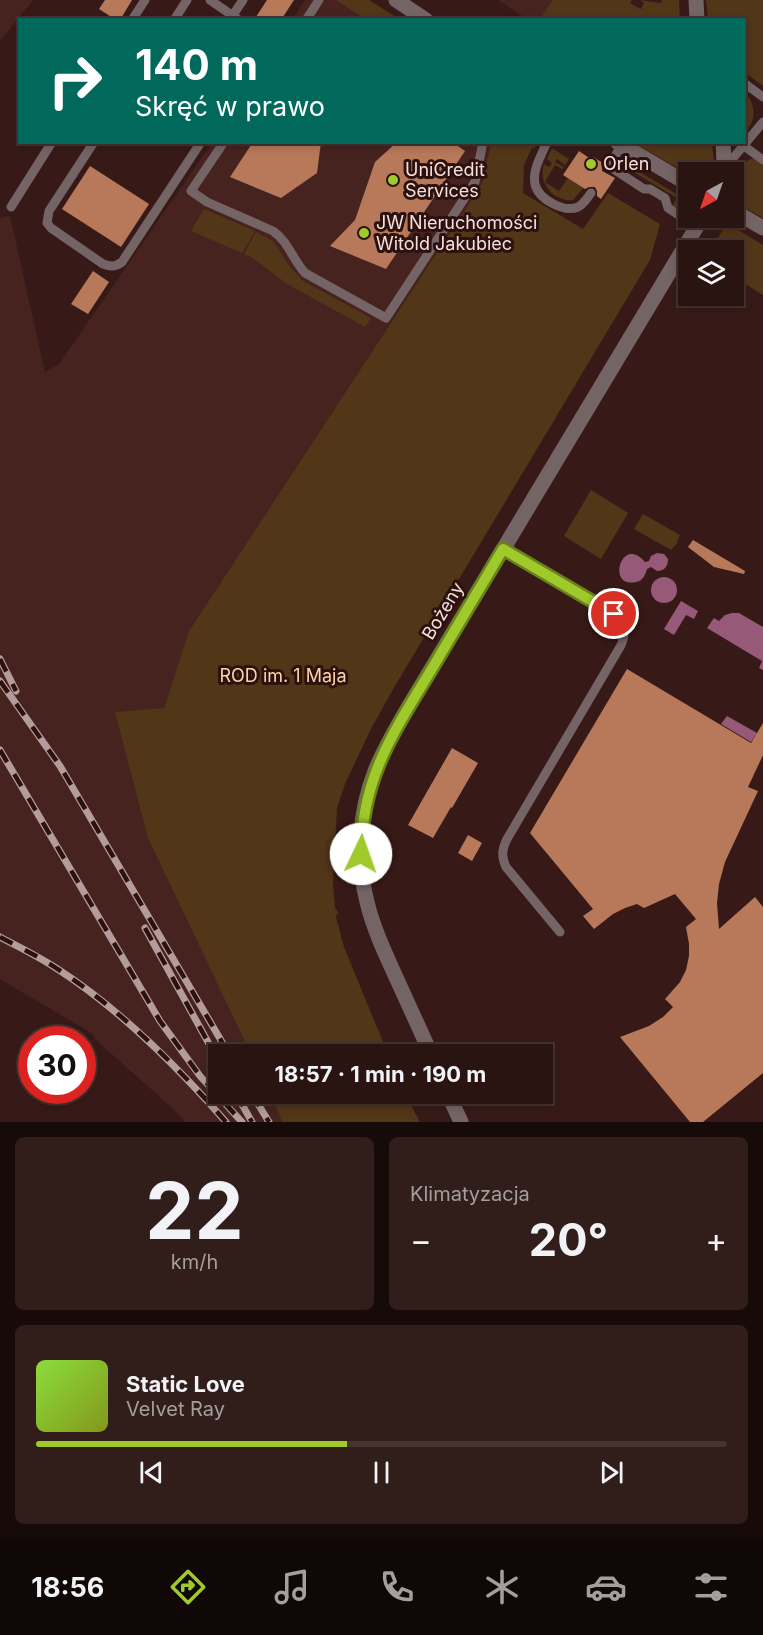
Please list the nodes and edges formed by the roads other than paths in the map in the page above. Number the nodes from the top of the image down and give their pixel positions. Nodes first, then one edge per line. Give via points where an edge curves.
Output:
1 (145, 0) edge
2 (187, 0) edge
3 (210, 0) edge
4 (243, 0) edge
5 (319, 0) edge
6 (396, 0) edge
7 (696, 0) edge
8 (236, 17) edge
9 (133, 18) edge
10 (175, 18) edge
11 (307, 18) edge
12 (423, 18) edge
13 (697, 18) edge
14 (746, 84) edge
15 (763, 97) edge
16 (763, 122) edge
17 (746, 143) edge
18 (51, 144) edge
19 (93, 144) edge
20 (200, 144) edge
21 (223, 144) edge
22 (483, 144) edge
23 (546, 144) edge
24 (620, 144) edge
25 (723, 144) edge
26 (744, 146) joint
27 (763, 160) edge
28 (724, 162) edge
29 (731, 162) edge
30 (678, 178) edge
31 (537, 189) junction
32 (591, 193) dead end
33 (528, 197) dead end
34 (11, 207) dead end
35 (678, 214) edge
36 (744, 217) edge
37 (696, 228) edge
38 (763, 228) edge
39 (503, 549) junction
40 (560, 932) dead end
41 (426, 1044) edge
42 (453, 1104) edge
43 (461, 1122) edge

1 - 9 lane
2 - 10 lane
3 - 8 lane
4 - 8 lane
5 - 11 lane
6 - 12 street
7 - 13 street
14 - 15 lane
16 - 17 lane
18 - 34 lane
19 - 20 lane via 49,211 47,223 111,267 122,262
21 - 22 lane via 191,191 280,235 305,273 386,318 475,182
23 - 31 lane via 535,172
24 - 30 street
24 - 35 lane via 608,166 665,198 668,208
25 - 28 street
26 - 27 lane
26 - 29 lane
31 - 32 lane via 564,208 580,206
31 - 33 lane
36 - 38 street
37 - 39 street, Bożeny
39 - 40 lane via 614,614 625,633 503,848 506,867
39 - 41 street, Bożeny via 391,738 375,772 363,815 361,854 367,902
42 - 43 street

